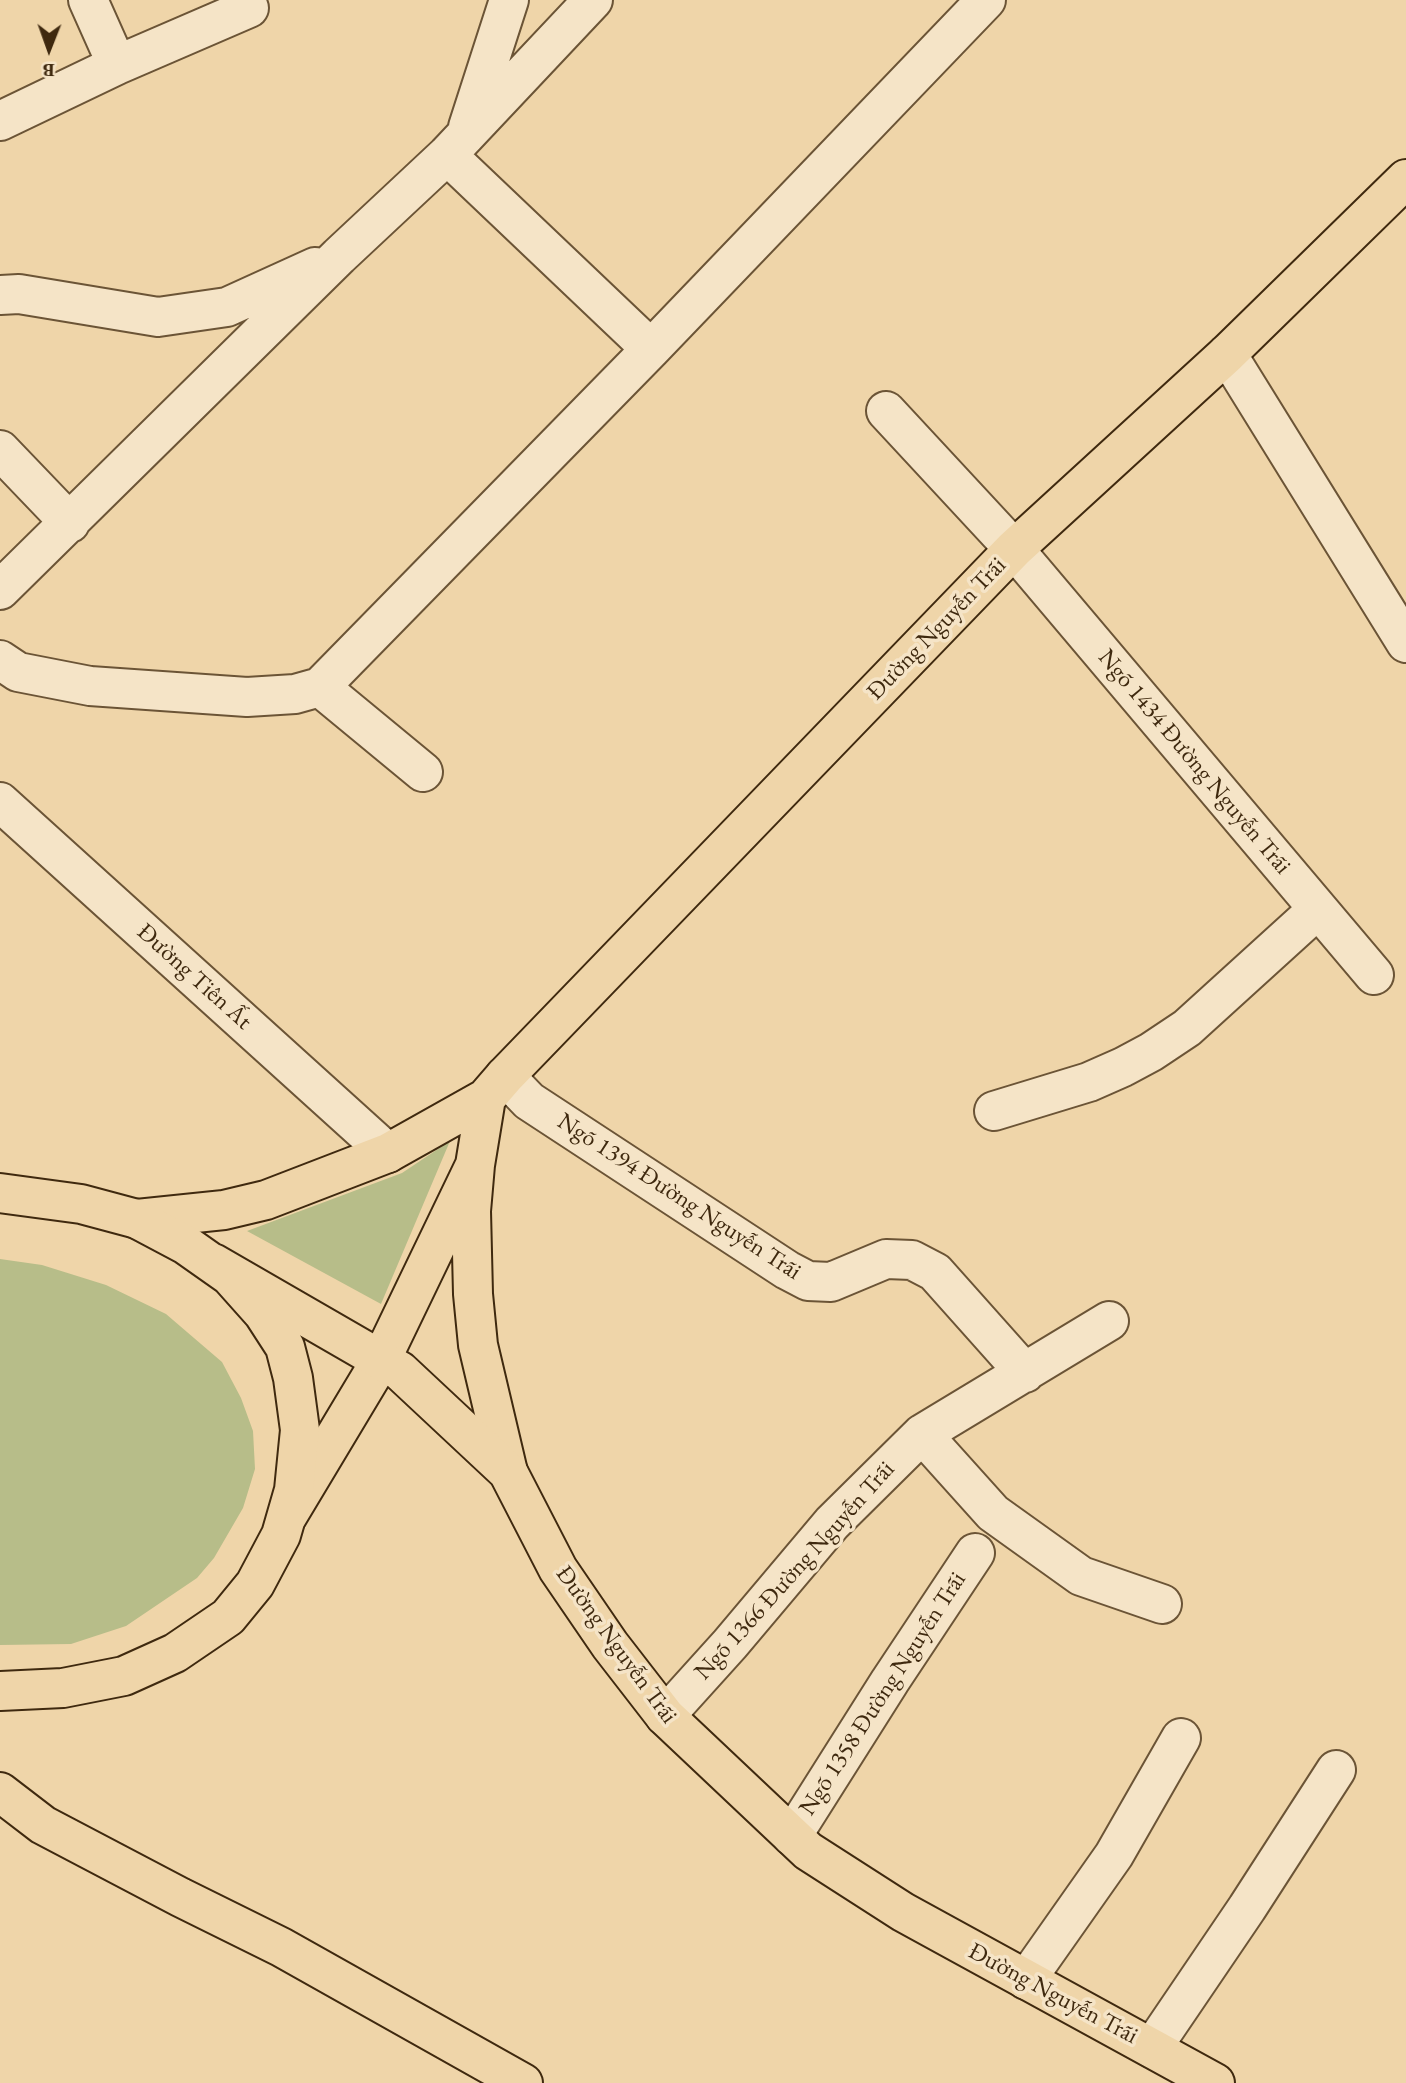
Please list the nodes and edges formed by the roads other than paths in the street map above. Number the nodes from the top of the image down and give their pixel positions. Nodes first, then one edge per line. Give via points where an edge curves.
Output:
1 (88, 0) edge
2 (509, 0) edge
3 (593, 0) edge
4 (986, 0) edge
5 (249, 8) dead end
6 (117, 65) junction
7 (0, 121) edge
8 (456, 146) junction
9 (1406, 179) edge
10 (339, 256) junction
11 (0, 295) edge
12 (651, 349) junction
13 (1227, 354) junction
14 (886, 411) dead end
15 (0, 450) edge
16 (70, 523) junction
17 (1014, 549) junction
18 (0, 590) edge
19 (1406, 643) edge
20 (0, 660) edge
21 (320, 687) junction
22 (423, 772) dead end
23 (0, 802) edge
24 (1318, 909) junction
25 (1374, 975) dead end
26 (496, 1087) junction
27 (994, 1111) dead end
28 (388, 1153) junction
29 (475, 1165) junction
30 (0, 1181) edge
31 (0, 1193) edge
32 (40, 1197) junction
33 (137, 1219) junction
34 (213, 1264) junction
35 (1109, 1321) dead end
36 (381, 1360) junction
37 (1025, 1373) junction
38 (922, 1434) junction
39 (508, 1472) junction
40 (287, 1517) junction
41 (975, 1553) dead end
42 (1162, 1605) dead end
43 (0, 1690) edge
44 (665, 1716) junction
45 (1181, 1738) dead end
46 (1336, 1770) dead end
47 (0, 1791) edge
48 (792, 1836) junction
49 (1026, 1980) junction
50 (1152, 2048) junction
51 (523, 2083) edge
52 (1214, 2083) edge

1 - 6 street
2 - 8 street
3 - 8 street
4 - 12 street
5 - 6 street
6 - 7 street
8 - 10 street
8 - 12 street
9 - 13 main road, Đường Nguyễn Trãi
10 - 11 street via 228,307 158,317 19,294
10 - 16 street
12 - 21 street
13 - 17 main road, Đường Nguyễn Trãi
13 - 19 street
14 - 17 street, Ngõ 1434 Đường Nguyễn Trãi
15 - 16 street
16 - 18 street
17 - 24 street, Ngõ 1434 Đường Nguyễn Trãi
17 - 26 main road, Đường Nguyễn Trãi
20 - 21 street via 18,672 90,687 247,697 295,694
21 - 22 street
23 - 28 street, Đường Tiên Ất
24 - 25 street, Ngõ 1434 Đường Nguyễn Trãi
24 - 27 street via 1187,1028 1151,1052 1089,1082
26 - 28 main road, Đường Nguyễn Trãi
26 - 29 main road, Đường Nguyễn Trãi
26 - 37 street, Ngõ 1394 Đường Nguyễn Trãi via 529,1101 808,1281 831,1282 886,1259 912,1260 936,1272
28 - 33 main road, Đường Nguyễn Trãi via 267,1200 224,1210
29 - 36 main road
29 - 39 main road, Đường Nguyễn Trãi via 471,1211 478,1345
30 - 32 main road
31 - 32 main road
32 - 33 main road
33 - 34 main road
34 - 36 main road
34 - 40 main road via 263,1313 285,1347 300,1430
35 - 37 street, Ngõ 1366 Đường Nguyễn Trãi
36 - 39 main road via 400,1371
36 - 40 main road
37 - 38 street, Ngõ 1366 Đường Nguyễn Trãi
38 - 42 street via 993,1513 1081,1576
38 - 44 street, Ngõ 1366 Đường Nguyễn Trãi via 832,1523
39 - 44 main road, Đường Nguyễn Trãi via 558,1569
40 - 43 main road via 274,1550 244,1599 228,1617 175,1653 103,1681 52,1689
41 - 48 street, Ngõ 1358 Đường Nguyễn Trãi
44 - 48 main road, Đường Nguyễn Trãi
45 - 49 street via 1114,1855
46 - 50 street
47 - 51 main road via 43,1825 281,1947
48 - 49 main road, Đường Nguyễn Trãi via 903,1912
49 - 50 main road, Đường Nguyễn Trãi
50 - 52 main road, Đường Nguyễn Trãi

